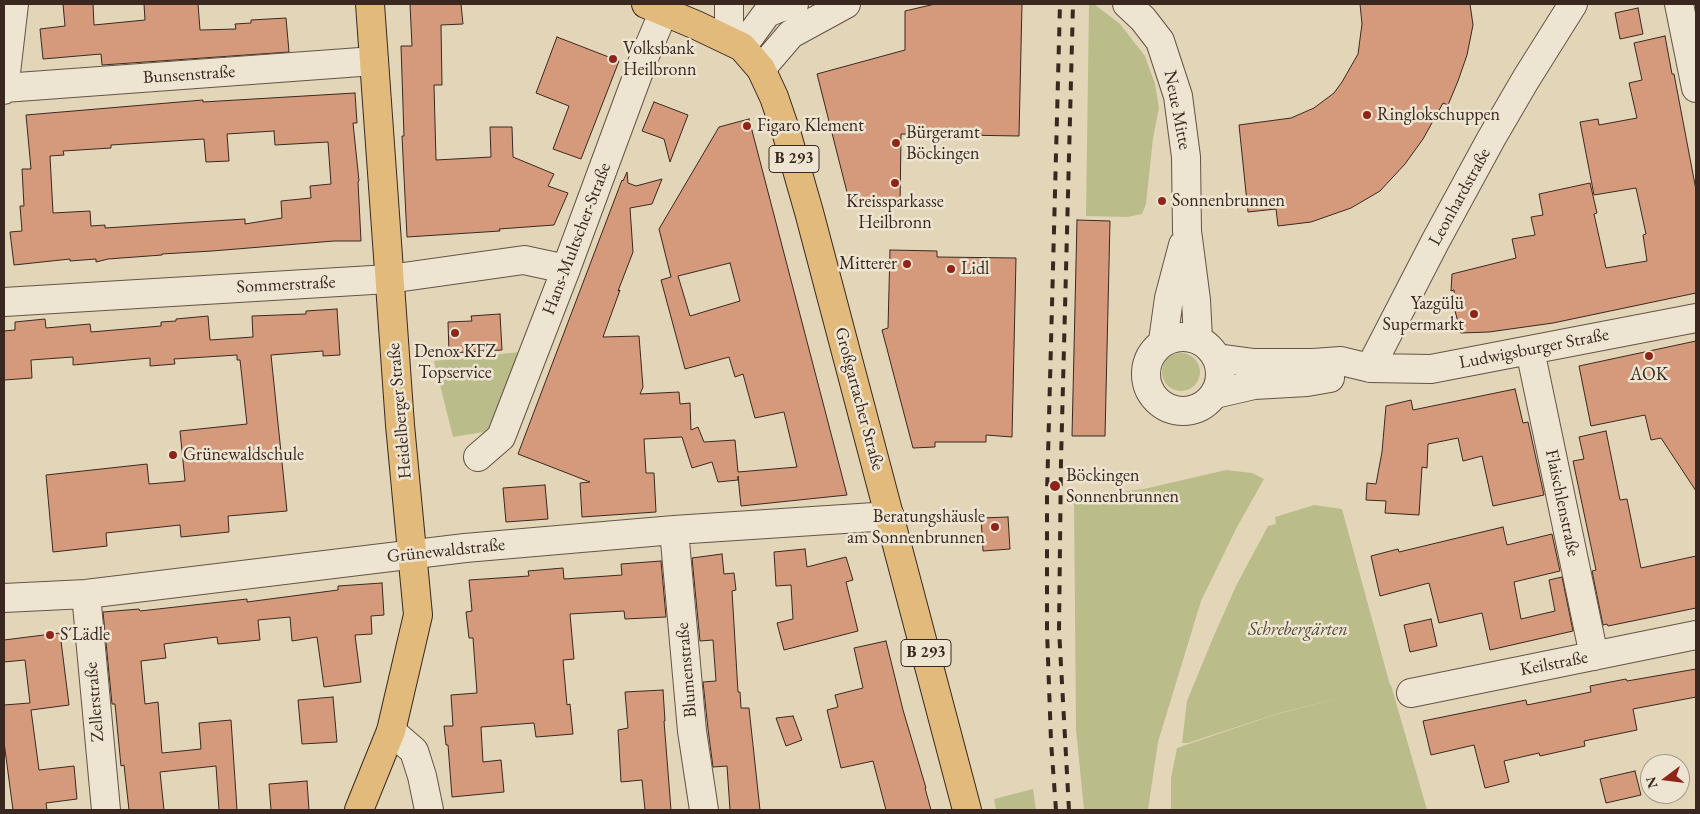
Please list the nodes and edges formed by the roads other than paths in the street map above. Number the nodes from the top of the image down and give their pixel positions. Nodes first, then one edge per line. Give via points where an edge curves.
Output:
1 (14, 4) edge
2 (370, 4) edge
3 (729, 4) edge
4 (794, 4) edge
5 (846, 4) edge
6 (1126, 4) edge
7 (1573, 4) edge
8 (1679, 4) edge
9 (655, 8) edge
10 (736, 44) junction
11 (374, 61) junction
12 (761, 69) junction
13 (1696, 88) edge
14 (4, 89) edge
15 (1186, 231) junction
16 (566, 269) junction
17 (389, 279) junction
18 (4, 302) edge
19 (1696, 318) edge
20 (1198, 339) junction
21 (1163, 341) junction
22 (1530, 350) junction
23 (1217, 358) junction
24 (1370, 368) junction
25 (1215, 394) junction
26 (478, 458) dead end
27 (890, 516) junction
28 (674, 530) junction
29 (413, 553) junction
30 (86, 594) junction
31 (4, 598) edge
32 (1696, 635) edge
33 (1594, 656) junction
34 (1411, 693) dead end
35 (391, 731) junction
36 (106, 810) edge
37 (359, 810) edge
38 (429, 810) edge
39 (704, 810) edge
40 (967, 810) edge

1 - 14 street
2 - 11 main road, Heidelberger Straße
3 - 10 street
4 - 10 street via 767,13
5 - 12 street via 792,34
6 - 15 street, Neue Mitte via 1160,41 1178,96 1186,156
7 - 24 street, Leonhardstraße via 1487,148
8 - 13 street
9 - 10 main road, B 293
9 - 16 street, Hans-Multscher-Straße via 644,58
10 - 12 main road, Großgartacher Straße / B 293
11 - 14 street, Bunsenstraße
11 - 17 main road, Heidelberger Straße
12 - 27 main road, Großgartacher Straße / B 293 via 787,135
15 - 20 street, Neue Mitte
15 - 21 street, Neue Mitte via 1169,298
16 - 17 street, Sommerstraße via 524,260
16 - 26 street, Hans-Multscher-Straße via 501,437
17 - 18 street, Sommerstraße
17 - 29 main road, Heidelberger Straße
19 - 22 street, Ludwigsburger Straße
20 - 21 street via 1180,336
20 - 23 street
21 - 25 street via 1149,355 1144,374 1150,393 1163,407 1182,412 1201,408
22 - 24 street, Ludwigsburger Straße via 1431,369
22 - 33 street, Flaischlenstraße
23 - 24 street, Ludwigsburger Straße via 1254,363 1341,361
23 - 25 street via 1221,376
24 - 25 street, Ludwigsburger Straße via 1332,378 1254,384
27 - 28 street, Grünewaldstraße
27 - 40 main road, Großgartacher Straße / B 293
28 - 29 street, Grünewaldstraße
28 - 39 street, Blumenstraße via 692,731
29 - 30 street, Grünewaldstraße
29 - 35 main road, Heidelberger Straße via 418,615
30 - 31 street, Grünewaldstraße
30 - 36 street, Zellerstraße
32 - 33 street, Keilstraße
33 - 34 street, Keilstraße
35 - 37 main road, Heidelberger Straße
35 - 38 street via 414,751

